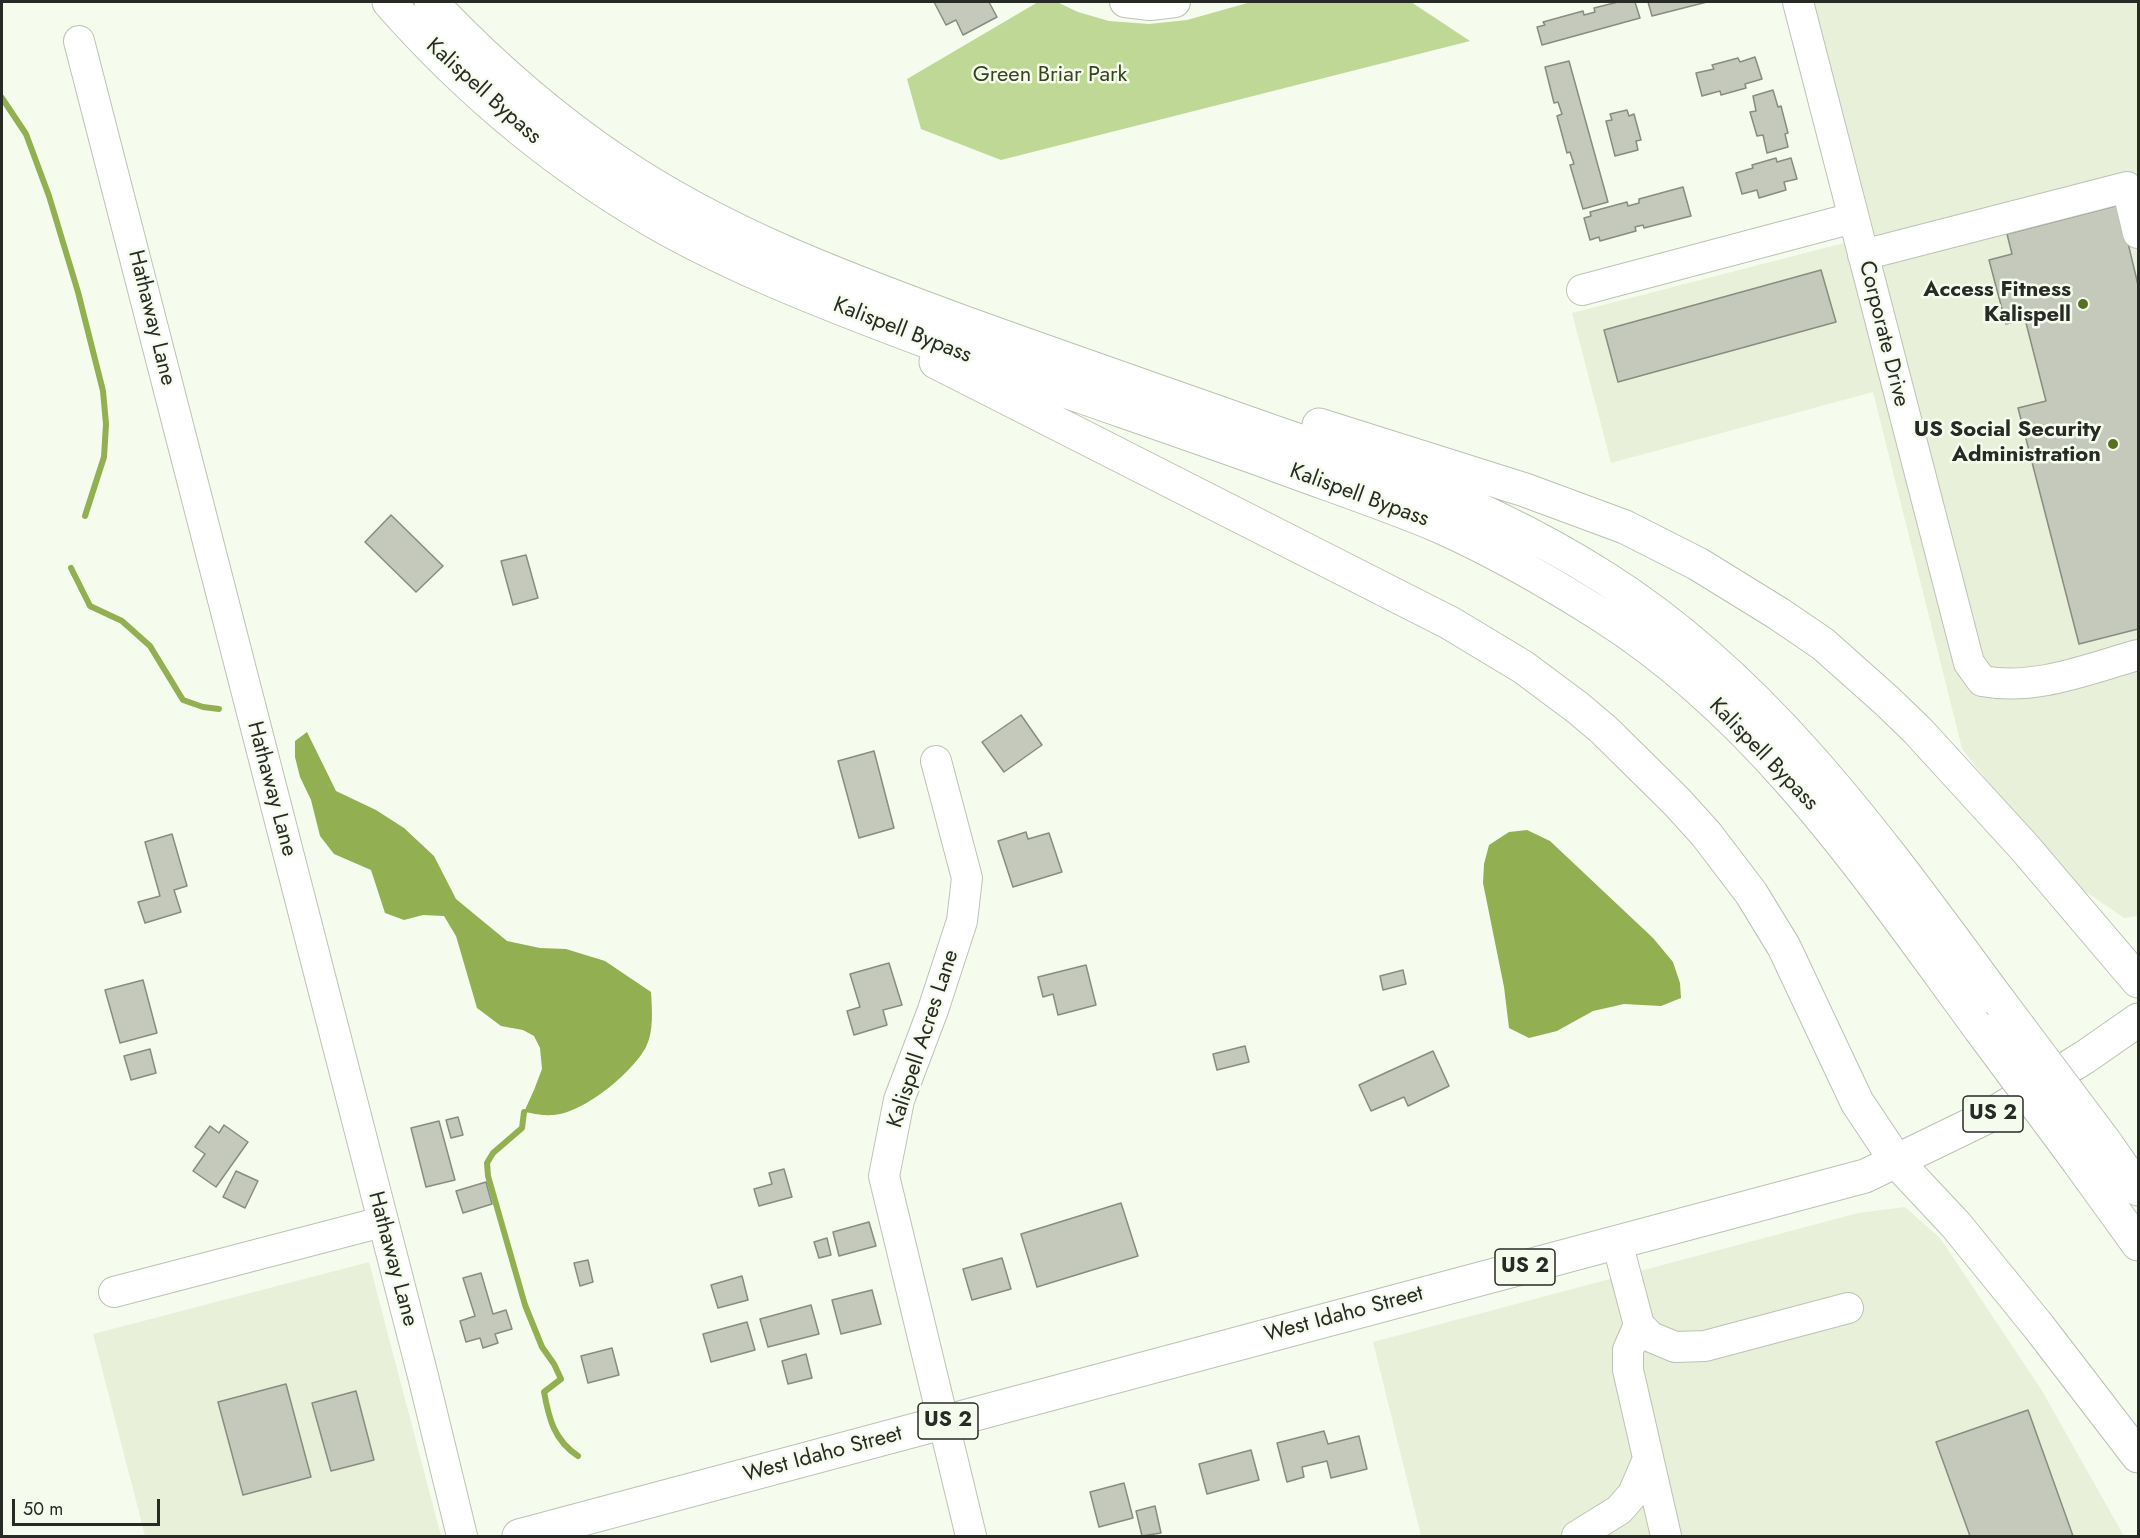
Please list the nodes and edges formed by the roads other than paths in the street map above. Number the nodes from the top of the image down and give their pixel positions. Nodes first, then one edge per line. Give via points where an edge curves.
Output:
1 (389, 2) edge
2 (430, 2) edge
3 (1125, 2) edge
4 (1175, 2) edge
5 (1798, 2) edge
6 (79, 41) dead end
7 (1853, 218) junction
8 (2139, 233) edge
9 (1863, 255) junction
10 (1582, 290) dead end
11 (858, 315) junction
12 (1088, 366) junction
13 (2139, 655) edge
14 (936, 761) dead end
15 (2139, 981) edge
16 (2139, 1020) edge
17 (1897, 1162) junction
18 (2139, 1189) edge
19 (382, 1222) junction
20 (1617, 1242) junction
21 (2139, 1244) edge
22 (114, 1292) dead end
23 (1848, 1308) dead end
24 (1639, 1325) junction
25 (944, 1422) junction
26 (2139, 1456) edge
27 (1648, 1459) junction
28 (462, 1536) edge
29 (519, 1536) edge
30 (971, 1536) edge
31 (1577, 1536) edge
32 (1666, 1536) edge

1 - 11 highway, Kalispell Bypass via 462,80 510,121 612,195 711,252
2 - 12 highway, Kalispell Bypass via 525,93 570,129 730,228 843,278
3 - 4 street
5 - 7 street, Corporate Drive
6 - 19 street, Hathaway Lane
7 - 9 street, Corporate Drive
7 - 10 street
8 - 9 street via 2127,187
9 - 13 street, Corporate Drive via 1968,663 1982,681 2013,685 2046,681
11 - 17 highway via 953,372 1450,623 1523,667 1587,715 1677,802 1751,893 1784,947 1857,1102
11 - 21 highway, Kalispell Bypass, bridge via 1428,522 1506,558 1648,647 1731,719 1791,781 1850,852
12 - 15 highway via 1205,389 1525,490 1625,527 1725,580 1823,645 1895,709 2025,848
12 - 18 highway, Kalispell Bypass, bridge via 1376,467 1529,536 1600,574 1716,661 1830,781 1910,881
14 - 25 street, Kalispell Acres Lane via 967,878 962,921 899,1100 884,1176
16 - 17 highway, West Idaho Street / US 2 via 1993,1114
17 - 20 highway, West Idaho Street / US 2 via 1865,1176
17 - 26 highway via 1956,1225
19 - 22 street
19 - 28 street, Hathaway Lane
20 - 24 street
20 - 25 highway, West Idaho Street / US 2
23 - 24 street via 1705,1346 1675,1347 1651,1337
24 - 27 street via 1628,1350 1628,1371
25 - 29 highway, West Idaho Street / US 2
25 - 30 street, Kalispell Acres Lane
27 - 31 street via 1633,1494 1619,1510
27 - 32 street

